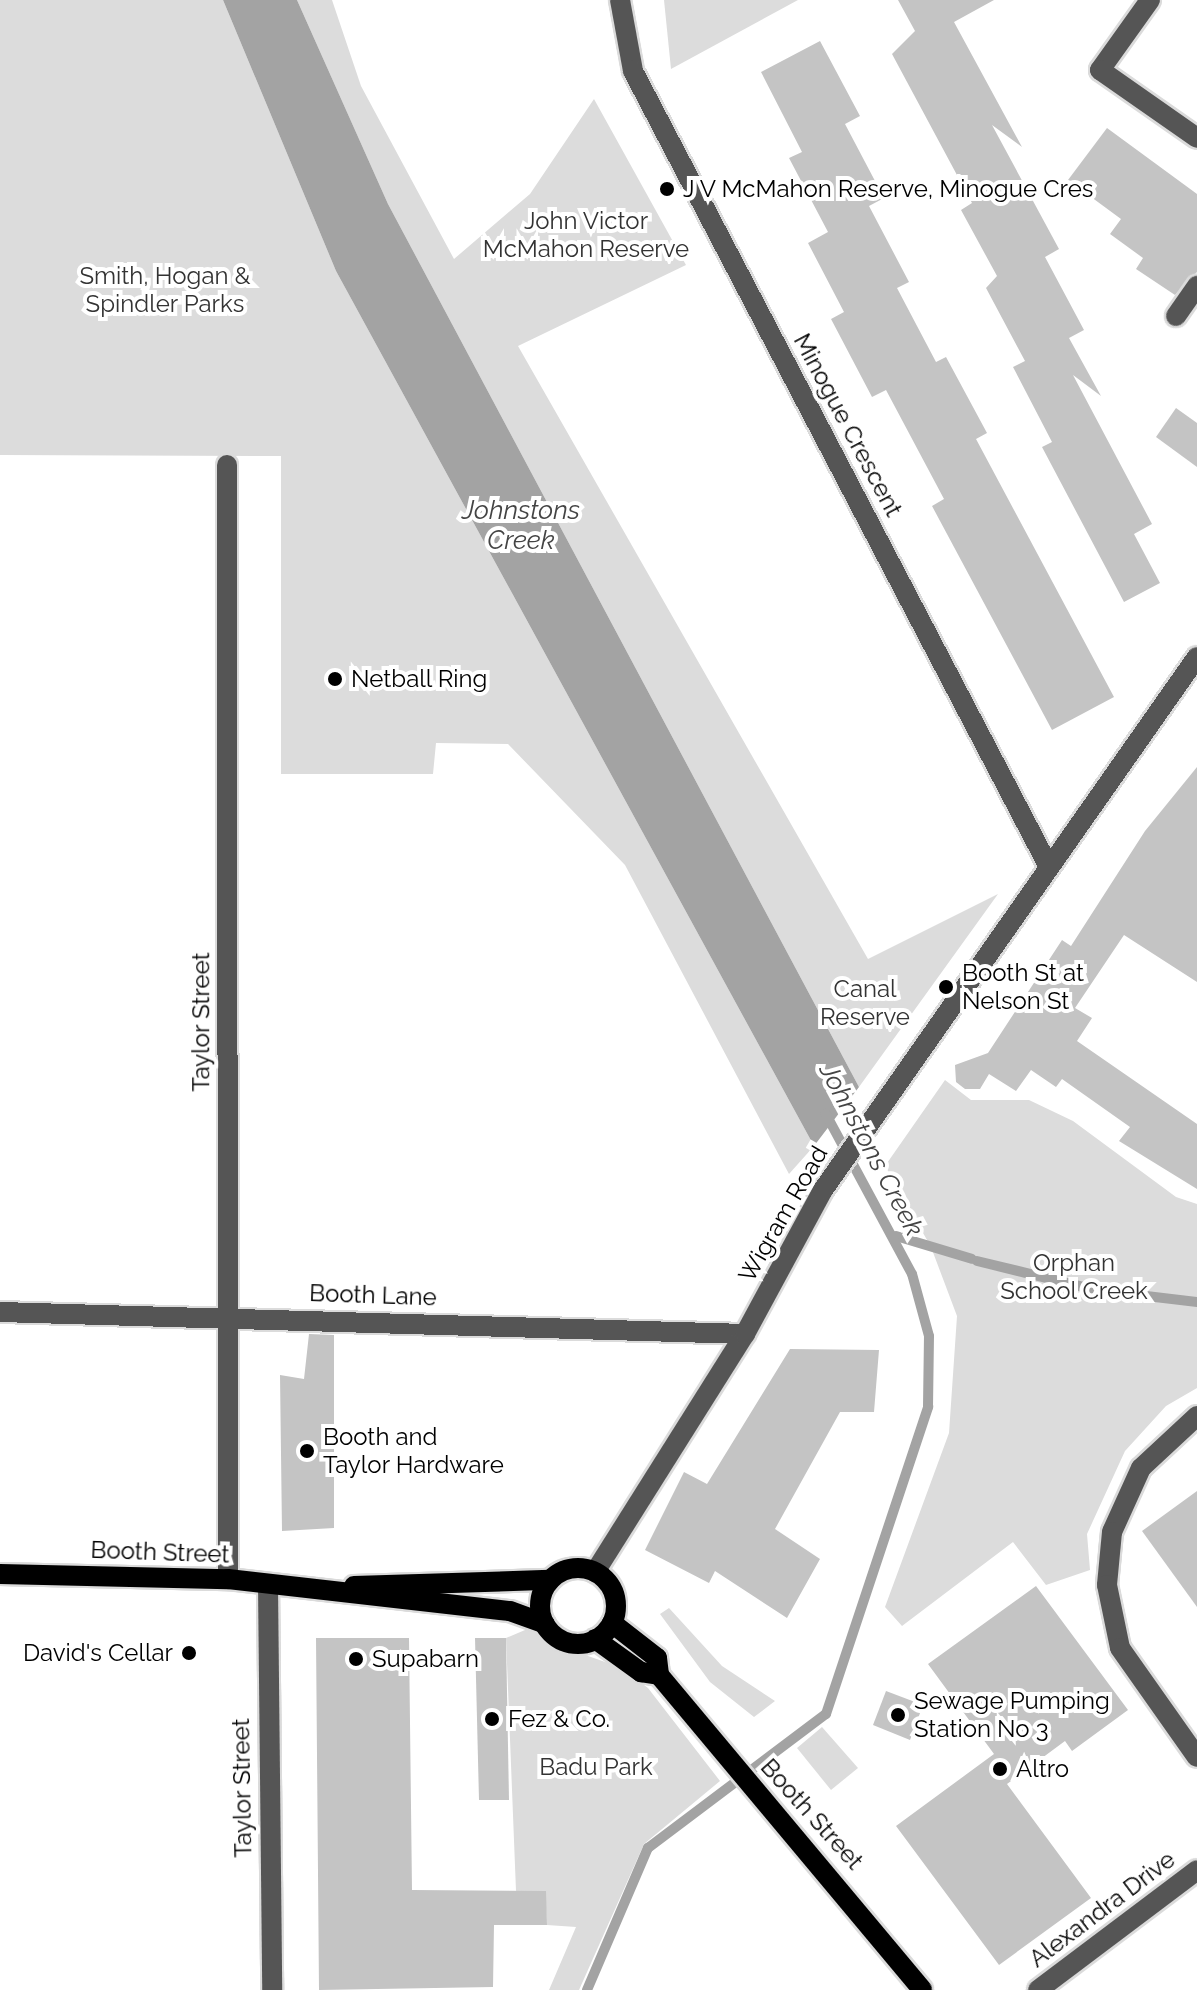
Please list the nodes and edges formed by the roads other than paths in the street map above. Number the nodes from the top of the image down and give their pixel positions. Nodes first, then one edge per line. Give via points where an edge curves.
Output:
1 (620, 0) edge
2 (1150, 0) edge
3 (1197, 138) edge
4 (1197, 286) edge
5 (1176, 316) dead end
6 (227, 465) dead end
7 (1197, 657) edge
8 (1049, 867) junction
9 (0, 1312) edge
10 (228, 1317) junction
11 (745, 1334) junction
12 (1197, 1416) edge
13 (595, 1572) junction
14 (0, 1574) edge
15 (228, 1579) junction
16 (550, 1580) junction
17 (268, 1585) junction
18 (318, 1589) junction
19 (612, 1623) junction
20 (545, 1624) junction
21 (595, 1639) junction
22 (659, 1675) junction
23 (1197, 1757) edge
24 (1197, 1870) edge
25 (272, 1990) edge
26 (922, 1990) edge
27 (1038, 1990) edge

1 - 8 street, Minogue Crescent via 633,71
2 - 3 street via 1100,70
4 - 5 street
6 - 10 street, Taylor Street
7 - 8 street, Wigram Road
8 - 11 street, Wigram Road via 823,1190
9 - 10 street, Booth Lane
10 - 11 street, Booth Lane
10 - 15 street, Taylor Street
11 - 13 street, Wigram Road
12 - 23 street via 1141,1468 1112,1532 1107,1585 1120,1648
13 - 16 main road via 571,1568
13 - 19 main road via 612,1588
14 - 15 main road, Booth Street
15 - 17 main road, Booth Street
16 - 18 main road, Booth Street
16 - 20 main road via 541,1602
17 - 18 main road, Booth Street
17 - 25 street, Taylor Street
18 - 20 main road, Booth Street via 510,1611
19 - 21 main road
19 - 22 main road, Booth Street via 657,1658
20 - 21 main road via 572,1643
21 - 22 main road, Booth Street via 641,1672
22 - 26 main road, Booth Street via 784,1828 845,1889
24 - 27 street, Alexandra Drive

